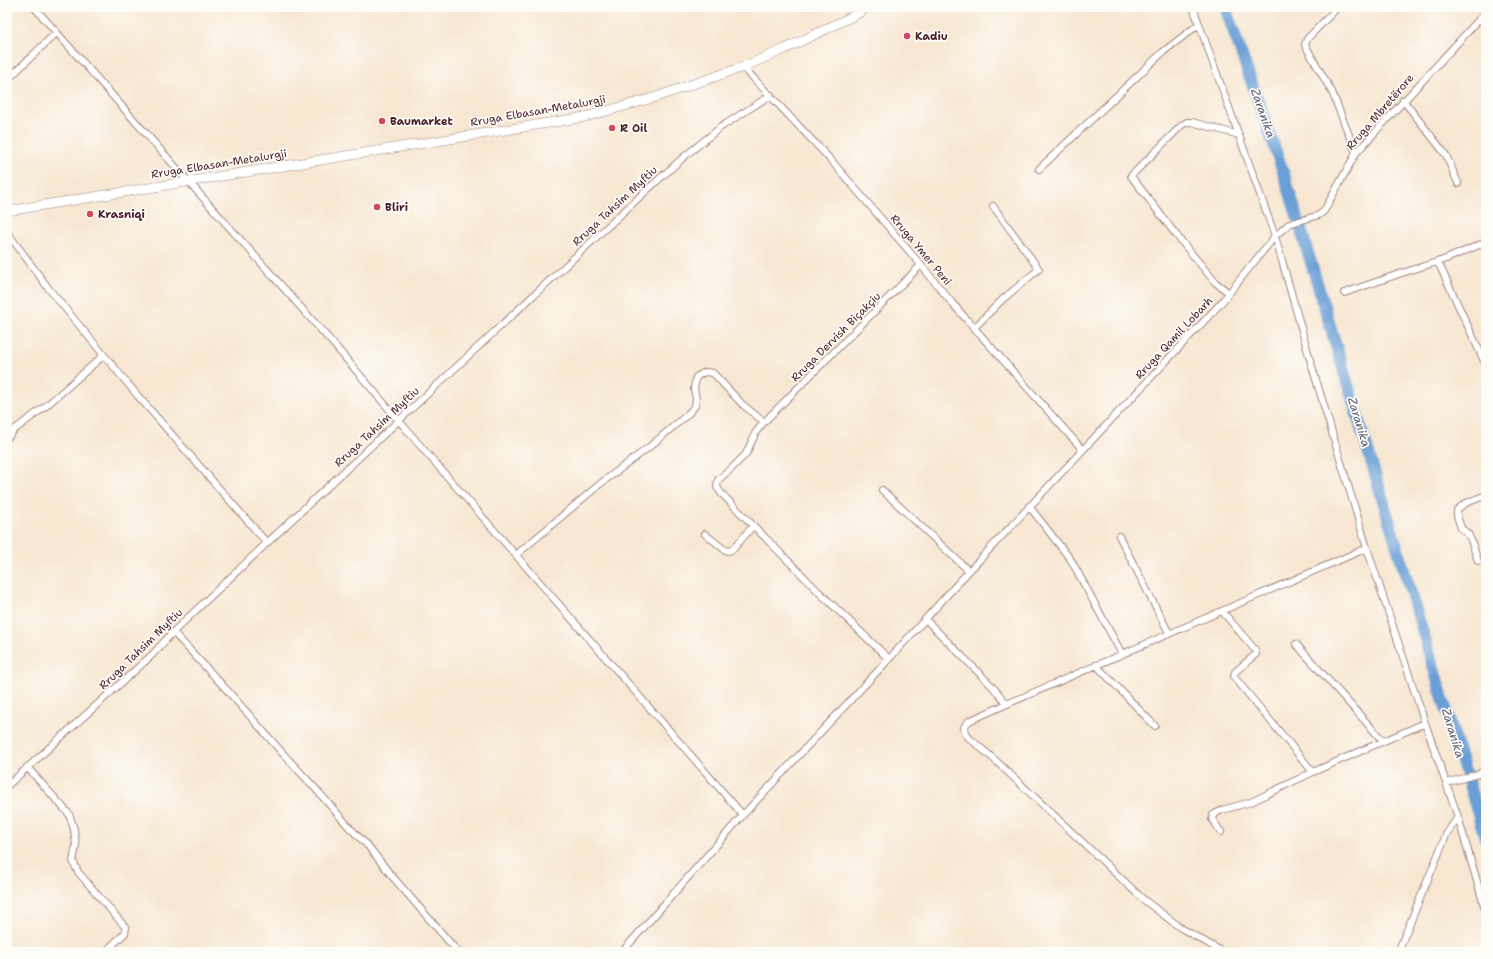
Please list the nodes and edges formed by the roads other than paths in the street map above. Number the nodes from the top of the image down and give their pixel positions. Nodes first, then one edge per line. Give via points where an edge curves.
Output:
1 (34, 7) edge
2 (867, 7) edge
3 (1193, 7) edge
4 (1338, 7) edge
5 (1486, 12) edge
6 (1199, 24) junction
7 (56, 33) junction
8 (743, 67) junction
9 (7, 80) edge
10 (771, 94) junction
11 (1403, 100) junction
12 (1240, 135) junction
13 (1356, 153) junction
14 (1039, 169) dead end
15 (188, 181) junction
16 (1458, 183) dead end
17 (993, 206) dead end
18 (7, 211) edge
19 (7, 232) edge
20 (1275, 236) junction
21 (1486, 242) edge
22 (1438, 262) junction
23 (921, 265) junction
24 (1229, 293) junction
25 (1344, 293) dead end
26 (975, 327) junction
27 (104, 355) junction
28 (1486, 365) edge
29 (398, 420) junction
30 (764, 422) junction
31 (7, 438) edge
32 (1082, 449) junction
33 (882, 490) dead end
34 (1486, 495) edge
35 (1029, 506) junction
36 (753, 526) junction
37 (705, 534) dead end
38 (1119, 536) dead end
39 (267, 543) junction
40 (1367, 548) junction
41 (516, 555) junction
42 (1478, 561) dead end
43 (968, 571) junction
44 (1222, 611) junction
45 (925, 619) junction
46 (173, 632) junction
47 (1169, 633) junction
48 (1296, 644) dead end
49 (1122, 654) junction
50 (889, 659) junction
51 (1096, 665) junction
52 (1007, 704) junction
53 (1486, 714) edge
54 (1486, 719) edge
55 (1425, 724) junction
56 (1155, 726) dead end
57 (1382, 741) junction
58 (27, 767) junction
59 (1486, 770) edge
60 (1313, 772) junction
61 (1446, 783) junction
62 (7, 786) edge
63 (743, 815) junction
64 (1458, 817) junction
65 (1221, 832) dead end
66 (1486, 912) edge
67 (105, 952) edge
68 (458, 952) edge
69 (622, 952) edge
70 (1223, 952) edge
71 (1398, 952) edge

1 - 7 street
2 - 8 main road, Rruga Elbasan-Metalurgji via 792,46
3 - 6 street
4 - 13 street via 1307,38 1305,45 1332,92
5 - 11 street, Rruga Mbretërore
6 - 12 street
6 - 14 street via 1164,52
7 - 9 street
7 - 15 street
8 - 10 street, Rruga Ymer Peni
8 - 15 main road, Rruga Elbasan-Metalurgji via 653,98 585,117
10 - 23 street, Rruga Ymer Peni
10 - 29 street, Rruga Tahsim Myftiu via 721,127 685,156
11 - 13 street, Rruga Mbretërore
11 - 16 street via 1446,155
12 - 20 street
12 - 24 street via 1187,122 1131,176 1215,282
13 - 20 street, Rruga Mbretërore via 1324,211 1312,218 1289,224
15 - 18 main road, Rruga Elbasan-Metalurgji
15 - 29 street via 326,334
17 - 26 street via 1039,269
19 - 27 street via 49,289
20 - 24 street, Rruga Qamil Lobarh
20 - 40 street
21 - 22 street
22 - 25 street
22 - 28 street
23 - 26 street, Rruga Ymer Peni
23 - 30 street, Rruga Dervish Biçakçiu
24 - 32 street, Rruga Qamil Lobarh
26 - 32 street, Rruga Ymer Peni
27 - 31 street
27 - 39 street
29 - 39 street, Rruga Tahsim Myftiu
29 - 41 street
30 - 36 street, Rruga Dervish Biçakçiu via 756,432 746,454 718,480 717,487
30 - 41 street via 713,374 705,372 696,377 695,406 687,415
32 - 35 street, Rruga Qamil Lobarh
33 - 43 street
34 - 42 street via 1464,504 1457,510 1461,528 1468,534
35 - 43 street, Rruga Qamil Lobarh
35 - 49 street via 1070,560
36 - 37 street via 729,551
36 - 50 street
38 - 47 street
39 - 46 street, Rruga Tahsim Myftiu
40 - 44 street
40 - 55 street
41 - 63 street
43 - 45 street, Rruga Qamil Lobarh
44 - 47 street
44 - 60 street via 1256,651 1256,654 1235,672 1234,677
45 - 50 street, Rruga Qamil Lobarh
45 - 52 street
46 - 58 street, Rruga Tahsim Myftiu via 152,655
46 - 68 street via 368,846
47 - 49 street
48 - 57 street
49 - 51 street
50 - 63 street, Rruga Qamil Lobarh
51 - 52 street
51 - 56 street
52 - 70 street via 969,721 964,727 968,737 1144,900 1181,928
53 - 54 street
55 - 57 street
55 - 61 street
57 - 60 street
58 - 62 street, Rruga Tahsim Myftiu
58 - 67 street via 69,814 76,846 73,861 78,872 126,928 125,933
59 - 61 street
60 - 65 street via 1251,802 1222,810 1214,815 1212,819
61 - 64 street
63 - 69 street, Rruga Qamil Lobarh
64 - 66 street
64 - 71 street via 1447,833

